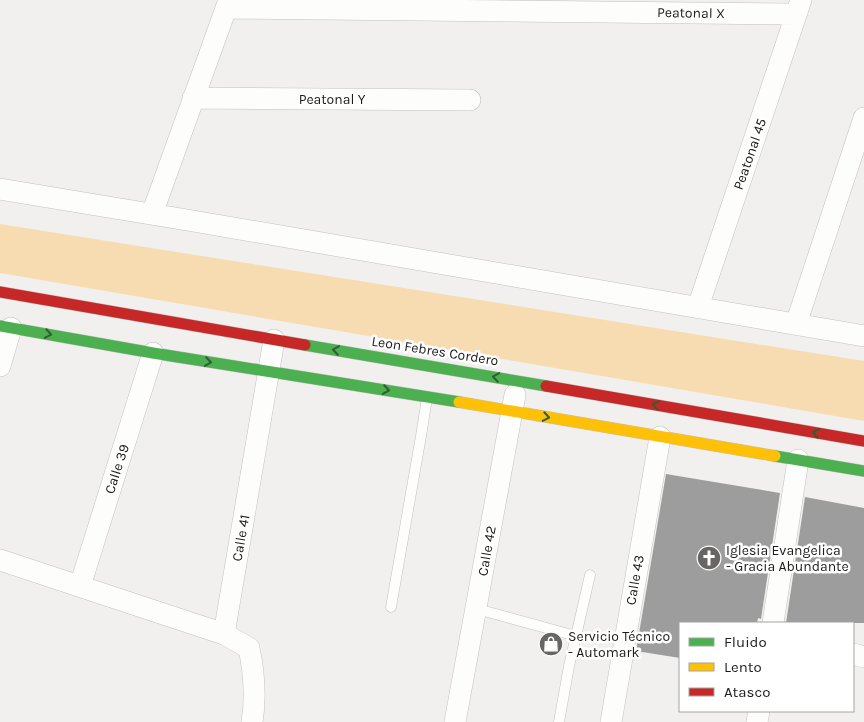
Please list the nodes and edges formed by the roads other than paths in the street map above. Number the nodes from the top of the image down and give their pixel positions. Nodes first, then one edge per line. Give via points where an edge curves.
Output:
1 (228, 4) edge
2 (799, 7) edge
3 (194, 98) junction
4 (470, 100) dead end
5 (864, 118) edge
6 (0, 189) edge
7 (152, 214) junction
8 (0, 292) edge
9 (698, 307) junction
10 (796, 324) junction
11 (6, 327) edge
12 (864, 336) edge
13 (274, 340) junction
14 (153, 353) junction
15 (0, 366) edge
16 (269, 372) junction
17 (518, 380) junction
18 (427, 397) junction
19 (512, 410) junction
20 (660, 438) junction
21 (864, 441) edge
22 (798, 460) junction
23 (864, 471) edge
24 (0, 560) edge
25 (590, 575) dead end
26 (80, 586) junction
27 (390, 607) dead end
28 (477, 608) junction
29 (773, 622) edge
30 (224, 634) junction
31 (576, 636) junction
32 (252, 722) edge
33 (456, 722) edge
34 (559, 722) edge
35 (611, 722) edge

1 - 2 street, Peatonal X
1 - 3 street
2 - 9 street, Peatonal 45
3 - 4 street, Peatonal Y
3 - 7 street
5 - 10 street
6 - 7 street
7 - 9 street
8 - 13 street, Leon Febres Cordero
9 - 10 street
10 - 12 street
11 -> 14 street
11 - 15 street
13 - 16 street, Calle 41
17 -> 13 street, Leon Febres Cordero
14 -> 16 street
14 - 26 street, Calle 39
16 -> 18 street
16 - 30 street, Calle 41
17 - 19 street, Calle 42
21 -> 17 street, Leon Febres Cordero
18 - 19 street
18 - 27 lane
19 -> 20 street
19 - 28 street, Calle 42
20 - 22 street
20 - 35 street, Calle 43
22 - 23 street
22 - 29 street
24 - 26 street
25 - 31 lane
26 - 30 street
28 - 31 lane
28 - 33 street, Calle 42
30 - 32 street via 249,648 253,666
31 - 34 lane

